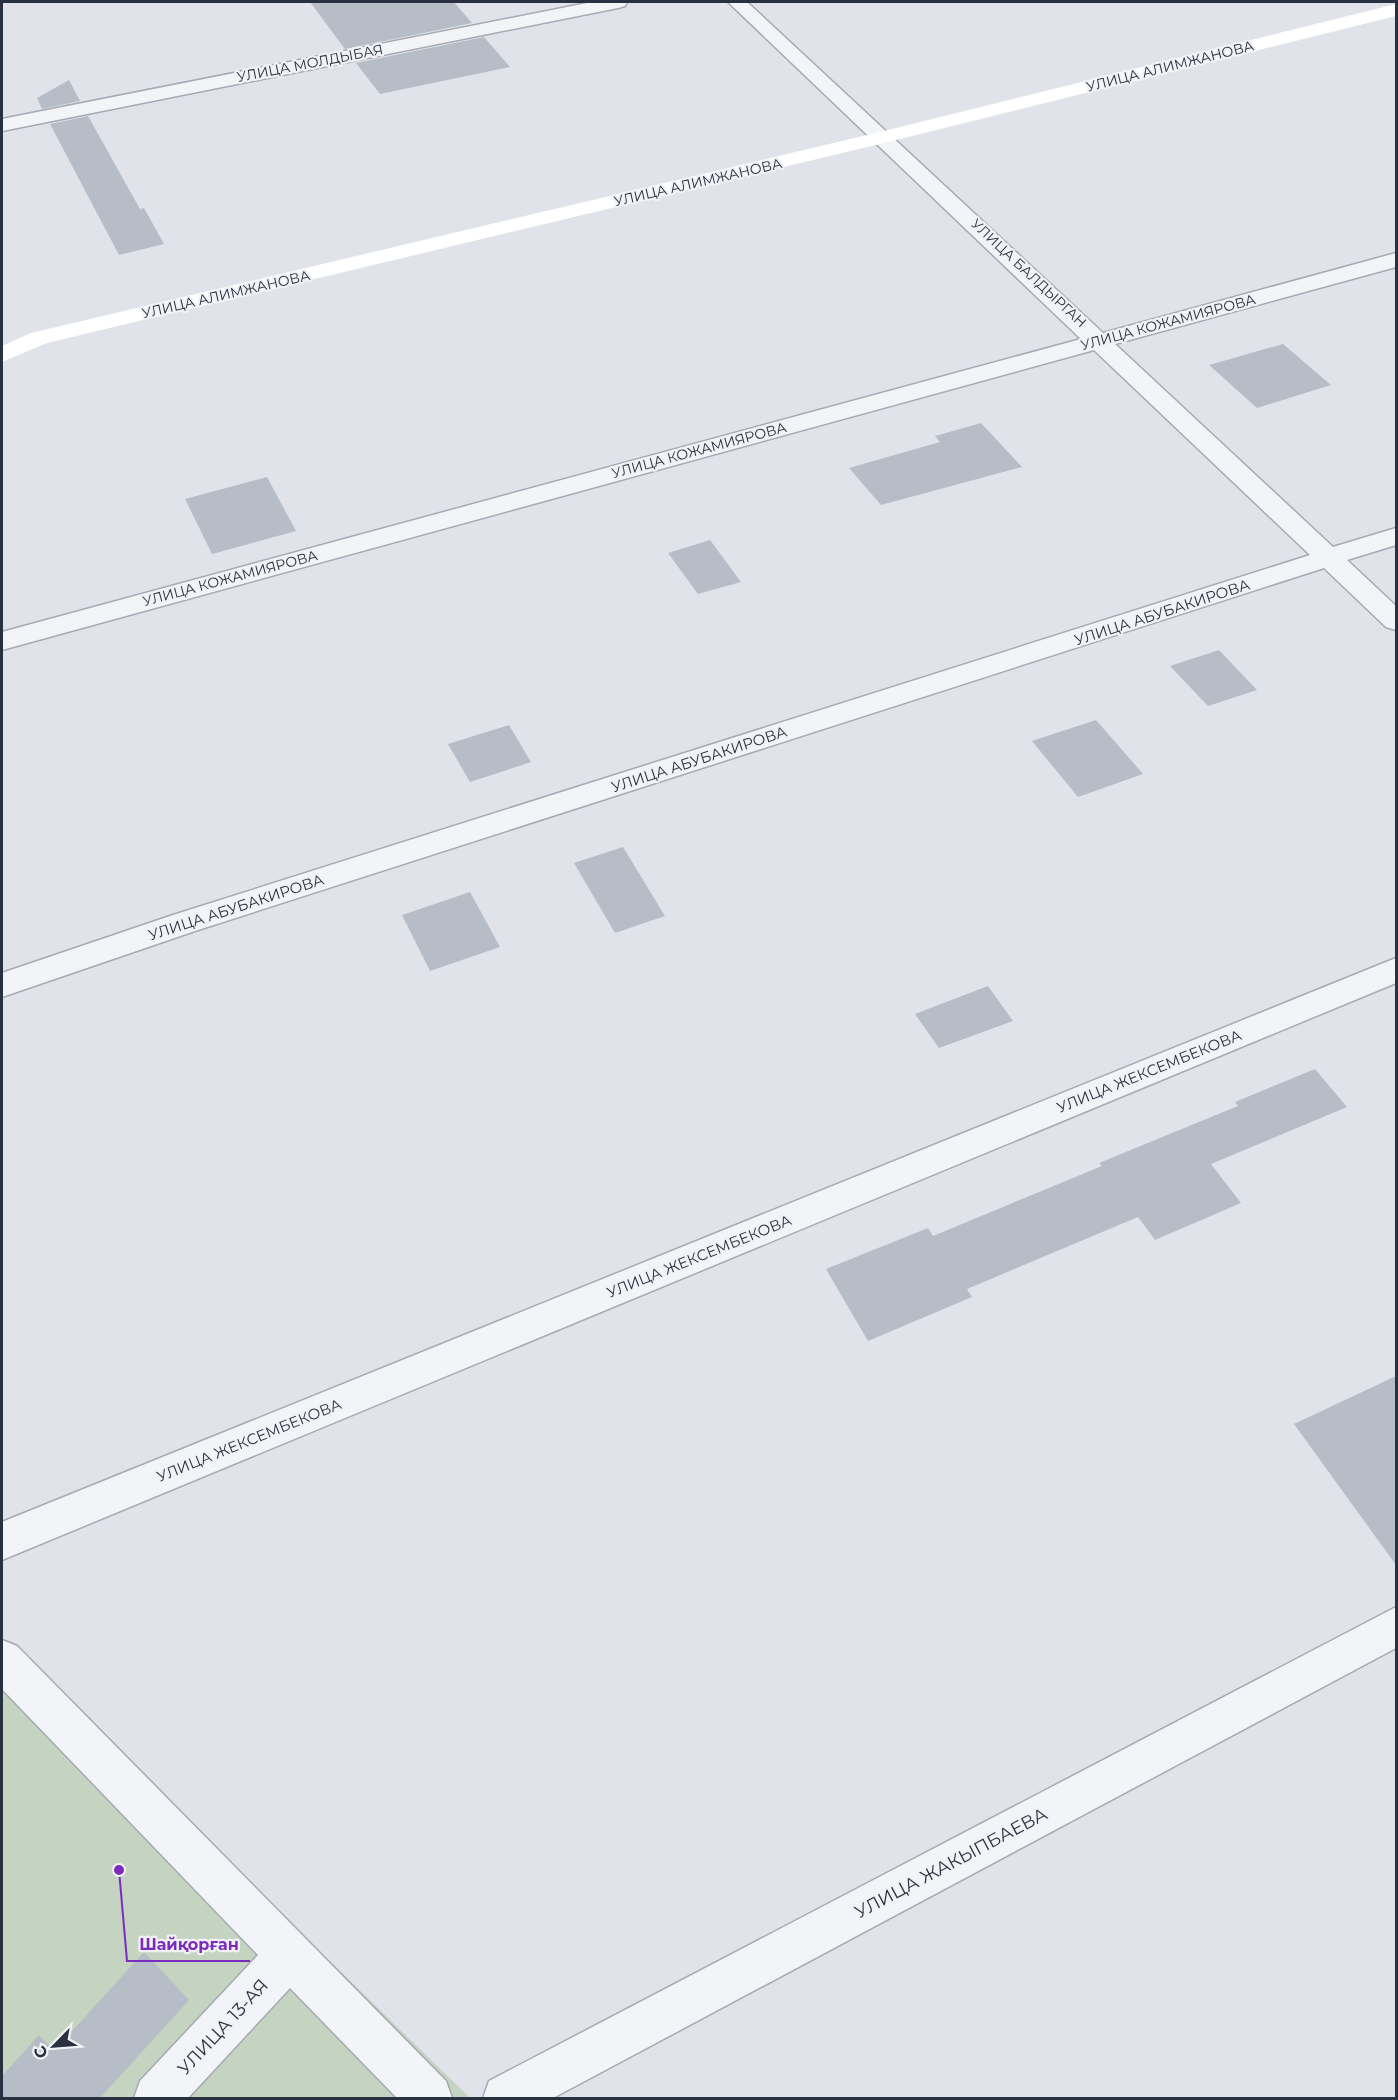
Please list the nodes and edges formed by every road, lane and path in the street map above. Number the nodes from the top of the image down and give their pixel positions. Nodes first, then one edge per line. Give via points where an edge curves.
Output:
1 (618, 2) edge
2 (737, 2) edge
3 (1396, 10) edge
4 (2, 125) edge
5 (884, 137) junction
6 (1396, 260) edge
7 (1100, 341) junction
8 (2, 355) edge
9 (1396, 536) edge
10 (1330, 558) junction
11 (1396, 621) edge
12 (2, 640) edge
13 (1396, 970) edge
14 (2, 985) edge
15 (2, 1541) edge
16 (1396, 1627) edge
17 (2, 1660) edge
18 (289, 1955) junction
19 (158, 2098) edge
20 (429, 2098) edge
21 (506, 2098) edge

1 - 4 street, УЛИЦА МОЛДЫБАЯ
2 - 5 street, УЛИЦА БАЛДЫРГАН
3 - 5 street, УЛИЦА АЛИМЖАНОВА
5 - 7 street, УЛИЦА БАЛДЫРГАН
5 - 8 street, УЛИЦА АЛИМЖАНОВА via 39,338
6 - 7 street, УЛИЦА КОЖАМИЯРОВА
7 - 10 street, УЛИЦА БАЛДЫРГАН
7 - 12 street, УЛИЦА КОЖАМИЯРОВА
9 - 10 street, УЛИЦА АБУБАКИРОВА
10 - 11 street, УЛИЦА БАЛДЫРГАН
10 - 14 street, УЛИЦА АБУБАКИРОВА
13 - 15 street, УЛИЦА ЖЕКСЕМБЕКОВА
16 - 21 street, УЛИЦА ЖАКЫПБАЕВА
17 - 18 street
18 - 19 street, УЛИЦА 13-АЯ
18 - 20 street

